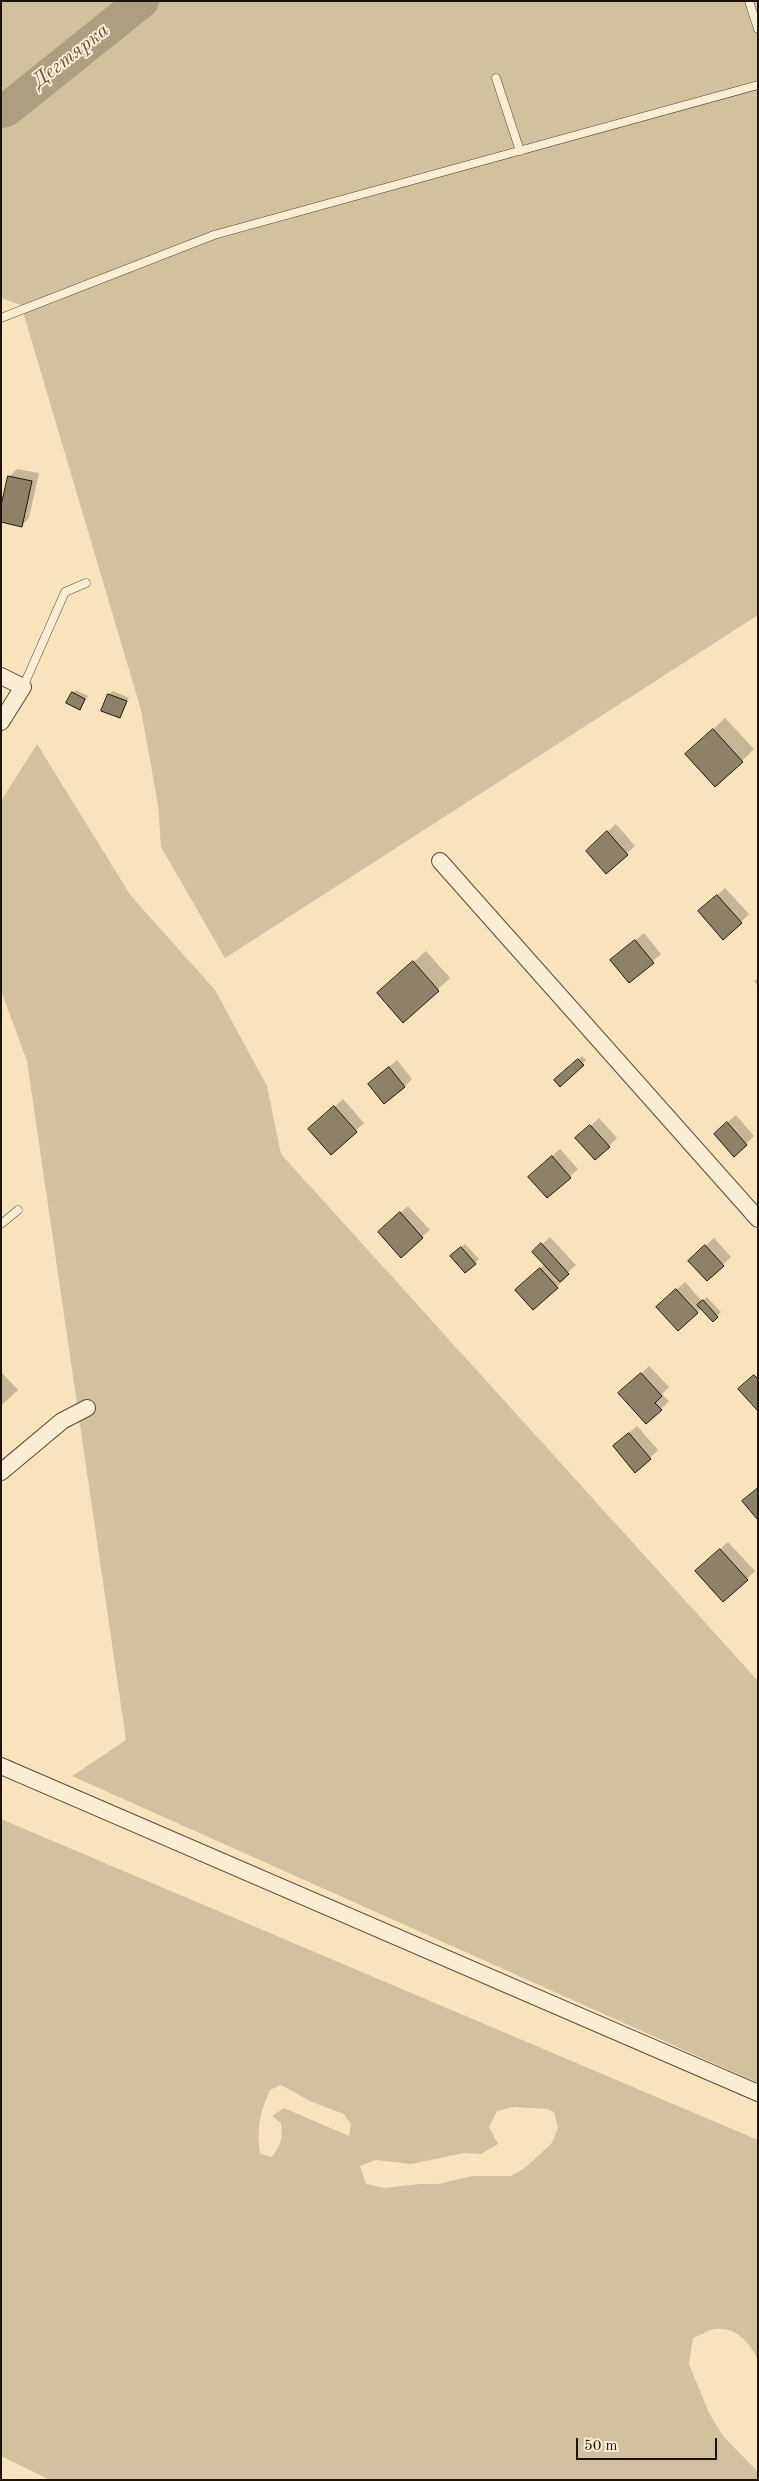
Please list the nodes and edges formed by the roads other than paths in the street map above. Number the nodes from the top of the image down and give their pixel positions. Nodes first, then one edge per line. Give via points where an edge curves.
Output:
1 (749, 1) edge
2 (758, 29) edge
3 (496, 78) dead end
4 (758, 85) edge
5 (520, 151) junction
6 (1, 318) edge
7 (86, 583) dead end
8 (1, 676) edge
9 (23, 687) junction
10 (1, 722) edge
11 (440, 861) dead end
12 (18, 1210) dead end
13 (758, 1219) edge
14 (1, 1224) edge
15 (87, 1408) dead end
16 (1, 1472) edge
17 (1, 1766) edge
18 (758, 2093) edge

1 - 2 lane
3 - 5 lane
4 - 5 lane
5 - 6 lane via 214,235
7 - 9 lane via 65,592
8 - 9 street
9 - 10 street
11 - 13 street
12 - 14 lane
15 - 16 street via 62,1421
17 - 18 street

